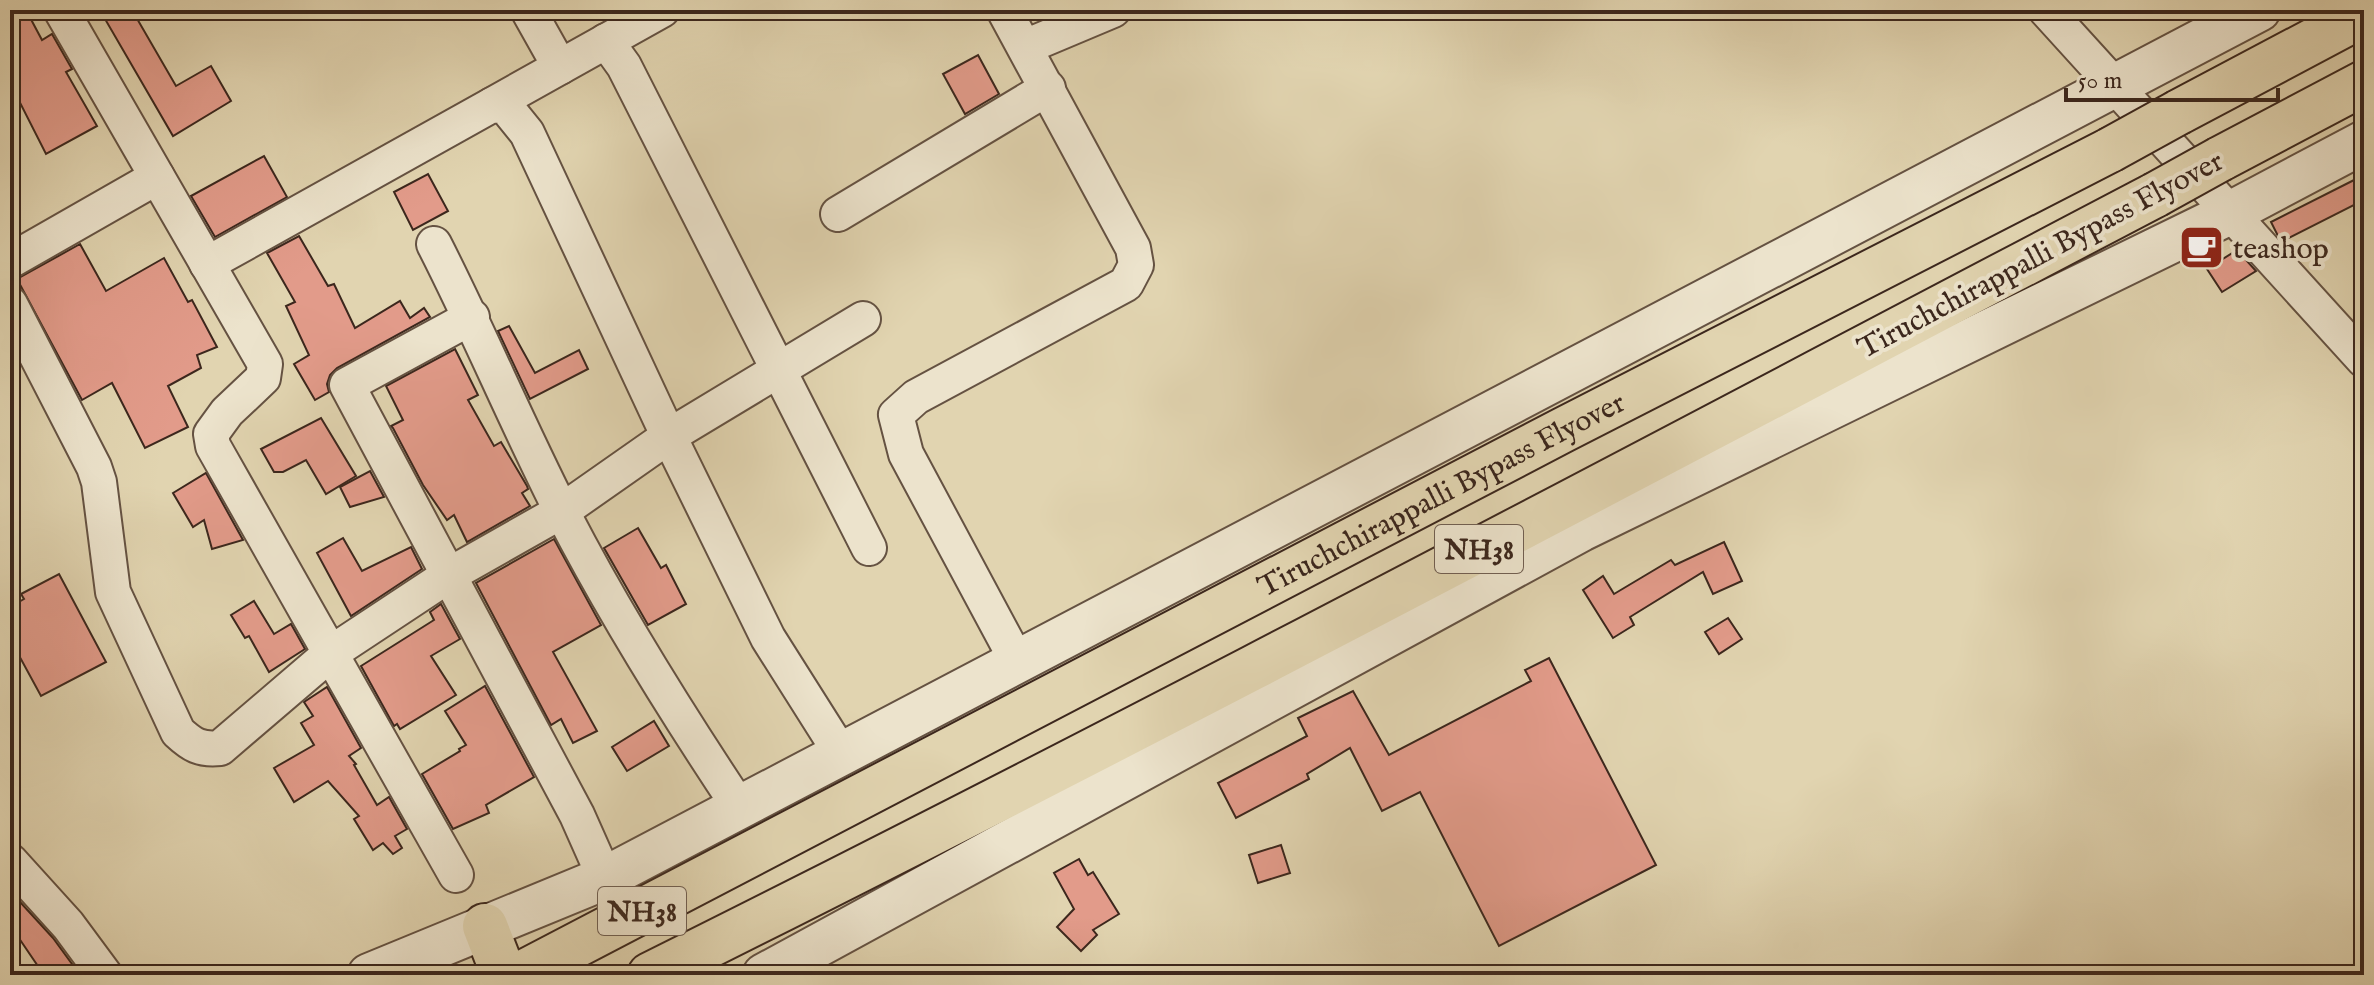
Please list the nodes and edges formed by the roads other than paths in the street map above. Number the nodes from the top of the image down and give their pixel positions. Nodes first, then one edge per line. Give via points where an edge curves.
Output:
1 (61, 10) edge
2 (528, 10) edge
3 (662, 10) edge
4 (1004, 10) edge
5 (1113, 10) edge
6 (2046, 10) edge
7 (2259, 10) edge
8 (2364, 14) edge
9 (606, 41) junction
10 (1025, 47) junction
11 (560, 67) junction
12 (2364, 83) edge
13 (2114, 85) junction
14 (1048, 88) junction
15 (492, 105) junction
16 (2364, 142) edge
17 (157, 177) junction
18 (2230, 213) junction
19 (838, 214) dead end
20 (434, 244) dead end
21 (10, 261) edge
22 (207, 264) junction
23 (10, 304) edge
24 (472, 317) junction
25 (863, 319) dead end
26 (2364, 360) edge
27 (778, 370) junction
28 (669, 436) junction
29 (562, 511) junction
30 (869, 548) dead end
31 (449, 575) junction
32 (331, 653) junction
33 (1017, 661) junction
34 (842, 755) junction
35 (740, 808) junction
36 (10, 861) edge
37 (456, 875) dead end
38 (605, 878) junction
39 (485, 926) junction
40 (105, 975) edge
41 (369, 975) edge
42 (504, 975) edge
43 (519, 975) edge
44 (650, 975) edge
45 (764, 975) edge

1 - 17 street
2 - 11 street
3 - 9 street
4 - 10 street
5 - 10 street
6 - 13 street
7 - 13 street
8 - 43 highway, Tiruchchirappalli Bypass Flyover / NH38, bridge
9 - 11 street
9 - 27 street via 624,66
10 - 14 street
11 - 15 street
12 - 44 highway, Tiruchchirappalli Bypass Flyover / NH38, bridge via 1561,507
13 - 18 street
13 - 33 street
14 - 19 street
14 - 33 street via 1133,248 1136,265 1126,284 916,397 896,415 906,454
15 - 22 street
15 - 28 street via 506,107 527,133
16 - 18 street
17 - 21 street
17 - 22 street
18 - 26 street
18 - 45 street via 1581,530
20 - 24 street
22 - 32 street via 266,369 227,412 210,441
23 - 32 street via 94,467 113,592 178,732 193,746 220,748
24 - 29 street
24 - 31 street via 347,385
25 - 27 street
27 - 28 street
27 - 30 street
28 - 29 street
28 - 34 street via 768,638
29 - 31 street
29 - 35 street via 657,683
31 - 32 street
31 - 38 street
32 - 37 street
33 - 34 street
34 - 35 street
35 - 38 street
36 - 40 street
38 - 39 street
39 - 41 street
39 - 42 highway

